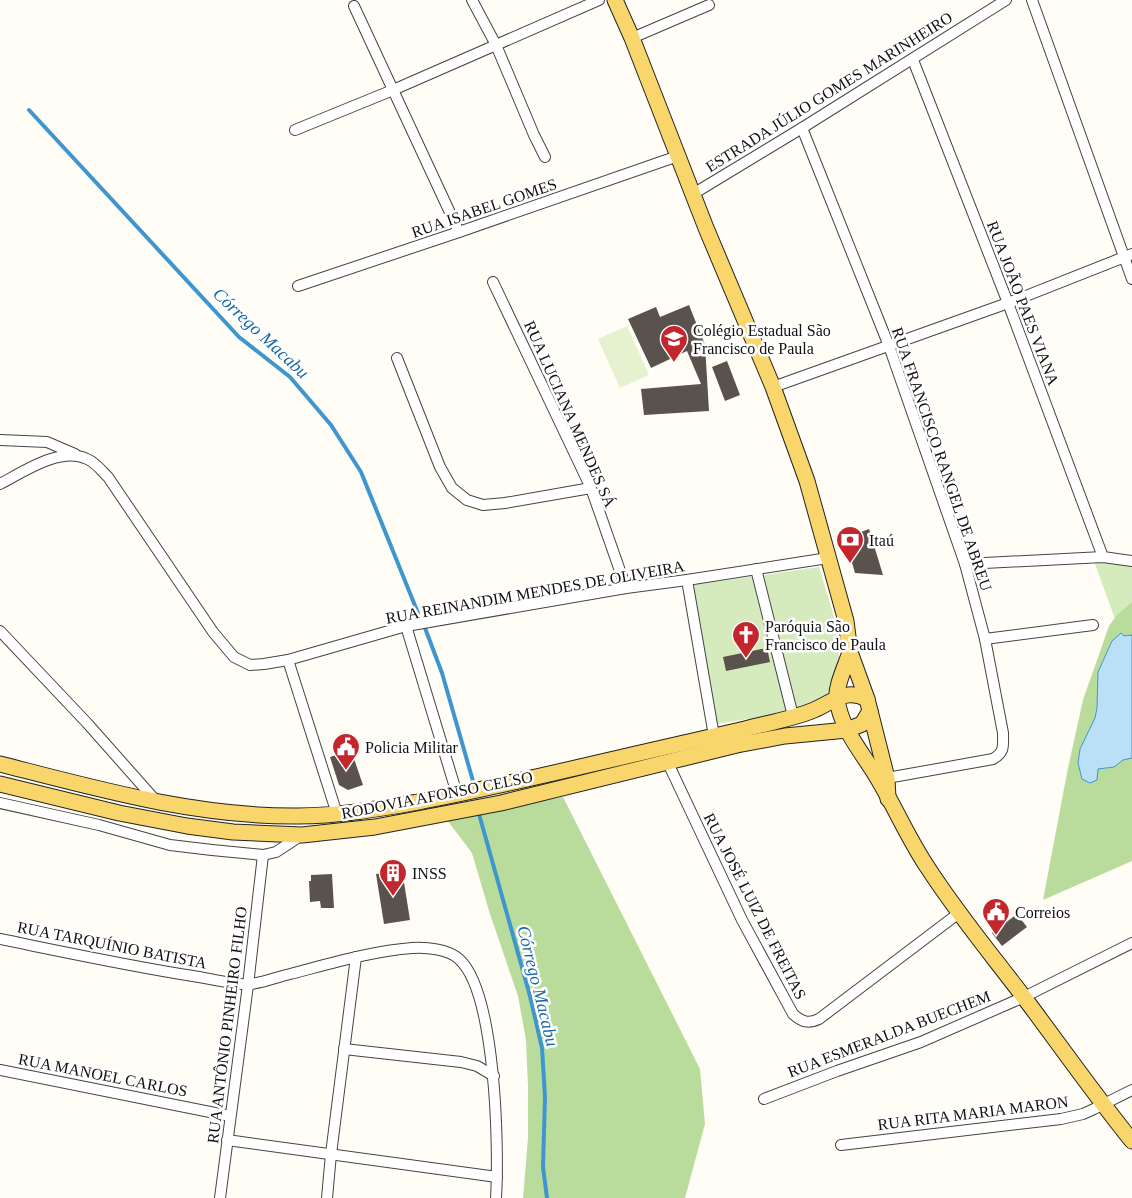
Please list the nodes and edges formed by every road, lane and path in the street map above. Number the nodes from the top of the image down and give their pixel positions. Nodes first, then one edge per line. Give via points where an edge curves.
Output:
1 (472, 0) edge
2 (599, 0) edge
3 (615, 0) edge
4 (1006, 0) edge
5 (1032, 0) edge
6 (710, 5) dead end
7 (354, 6) dead end
8 (632, 38) junction
9 (496, 45) junction
10 (913, 60) junction
11 (393, 90) junction
12 (802, 128) junction
13 (295, 130) dead end
14 (678, 156) junction
15 (545, 157) dead end
16 (693, 194) junction
17 (459, 232) junction
18 (1128, 255) edge
19 (1132, 279) edge
20 (493, 282) dead end
21 (298, 286) dead end
22 (1008, 303) junction
23 (889, 346) junction
24 (397, 358) dead end
25 (773, 387) junction
26 (0, 440) edge
27 (85, 458) junction
28 (0, 484) edge
29 (591, 488) junction
30 (1102, 557) junction
31 (828, 558) junction
32 (1132, 561) edge
33 (965, 564) junction
34 (756, 569) junction
35 (687, 580) junction
36 (626, 588) junction
37 (1093, 625) dead end
38 (406, 626) junction
39 (0, 630) edge
40 (985, 639) junction
41 (850, 652) junction
42 (288, 660) junction
43 (837, 698) junction
44 (869, 705) junction
45 (793, 716) junction
46 (847, 730) junction
47 (714, 736) junction
48 (667, 761) junction
49 (0, 764) edge
50 (886, 778) junction
51 (0, 784) edge
52 (457, 794) junction
53 (888, 799) junction
54 (157, 802) junction
55 (0, 803) edge
56 (119, 813) junction
57 (337, 814) junction
58 (117, 830) junction
59 (302, 835) junction
60 (263, 855) junction
61 (960, 913) junction
62 (0, 939) edge
63 (1132, 943) edge
64 (356, 957) junction
65 (248, 985) junction
66 (1024, 997) junction
67 (344, 1049) junction
68 (0, 1070) edge
69 (494, 1076) junction
70 (1132, 1090) edge
71 (764, 1099) dead end
72 (1103, 1104) junction
73 (230, 1116) junction
74 (227, 1140) junction
75 (1132, 1141) edge
76 (841, 1145) dead end
77 (331, 1154) junction
78 (497, 1177) junction
79 (220, 1198) edge
80 (326, 1198) edge
81 (496, 1198) edge

1 - 9 street
2 - 9 street
3 - 8 main road
4 - 10 street, ESTRADA JÚLIO GOMES MARINHEIRO
5 - 18 street
6 - 8 street
7 - 11 street
8 - 14 main road
9 - 11 street
9 - 15 street
10 - 12 street, ESTRADA JÚLIO GOMES MARINHEIRO
10 - 22 street, RUA JOÃO PAES VIANA
11 - 13 street
11 - 17 street
12 - 16 street, ESTRADA JÚLIO GOMES MARINHEIRO
12 - 23 street, RUA FRANCISCO RANGEL DE ABREU
14 - 16 main road
14 - 17 street, RUA ISABEL GOMES
16 - 25 main road
17 - 21 street, RUA ISABEL GOMES
18 - 19 street
18 - 22 street
20 - 29 street, RUA LUCIANA MENDES SÁ
22 - 23 street
22 - 30 street, RUA JOÃO PAES VIANA
23 - 25 street
23 - 33 street, RUA FRANCISCO RANGEL DE ABREU
24 - 29 street via 440,467 452,488 467,500 484,505 505,503
25 - 31 main road via 807,481
26 - 27 street, RUA REINANDIM MENDES DE OLIVEIRA via 47,442
27 - 28 street via 68,455 44,461
27 - 42 street, RUA REINANDIM MENDES DE OLIVEIRA via 108,477 234,658 250,665
29 - 36 street, RUA LUCIANA MENDES SÁ
30 - 32 street
30 - 33 street
31 - 34 street, RUA REINANDIM MENDES DE OLIVEIRA
31 - 41 main road via 846,621
33 - 40 street, RUA FRANCISCO RANGEL DE ABREU
34 - 35 street, RUA REINANDIM MENDES DE OLIVEIRA
34 - 45 street
35 - 36 street, RUA REINANDIM MENDES DE OLIVEIRA
35 - 47 street
36 - 38 street, RUA REINANDIM MENDES DE OLIVEIRA
37 - 40 street
38 - 42 street, RUA REINANDIM MENDES DE OLIVEIRA
38 - 52 street
39 - 54 street
40 - 50 street, RUA FRANCISCO RANGEL DE ABREU via 1003,733 1000,755 993,759
41 - 43 main road
41 - 44 main road
42 - 57 street
43 - 44 main road, RODOVIA AFONSO CELSO via 852,694
43 - 45 main road, RODOVIA AFONSO CELSO
43 - 46 main road
44 - 46 main road, RODOVIA AFONSO CELSO via 862,724
44 - 50 main road
45 - 47 main road, RODOVIA AFONSO CELSO
46 - 48 main road, RODOVIA AFONSO CELSO via 737,744
46 - 53 main road
47 - 52 main road, RODOVIA AFONSO CELSO
48 - 59 main road, RODOVIA AFONSO CELSO via 501,803 375,827
48 - 61 street, RUA JOSÉ LUIZ DE FREITAS via 742,920 793,1014 800,1021 819,1019
49 - 54 main road, RODOVIA AFONSO CELSO
50 - 53 main road
51 - 56 main road, RODOVIA AFONSO CELSO
52 - 57 main road, RODOVIA AFONSO CELSO
53 - 61 main road via 905,832
54 - 57 main road, RODOVIA AFONSO CELSO via 228,813
55 - 58 street
56 - 58 street
56 - 59 main road, RODOVIA AFONSO CELSO via 206,829
58 - 60 street via 170,845
59 - 60 street via 276,852
60 - 65 street, RUA ANTÔNIO PINHEIRO FILHO
61 - 66 main road
62 - 65 street, RUA TARQUÍNIO BATISTA via 153,970
63 - 66 street, RUA ESMERALDA BUECHEM
64 - 65 street
64 - 67 street
64 - 69 street via 430,948 458,958 470,972 482,1004
65 - 73 street, RUA ANTÔNIO PINHEIRO FILHO
66 - 71 street, RUA ESMERALDA BUECHEM via 921,1042
66 - 72 main road
67 - 69 street via 462,1062
67 - 77 street
68 - 73 street, RUA MANOEL CARLOS
69 - 78 street
70 - 72 street, RUA RITA MARIA MARON
72 - 75 main road
72 - 76 street, RUA RITA MARIA MARON via 1083,1114 1061,1119
73 - 74 street, RUA ANTÔNIO PINHEIRO FILHO
74 - 77 street
74 - 79 street, RUA ANTÔNIO PINHEIRO FILHO
77 - 78 street
77 - 80 street
78 - 81 street

